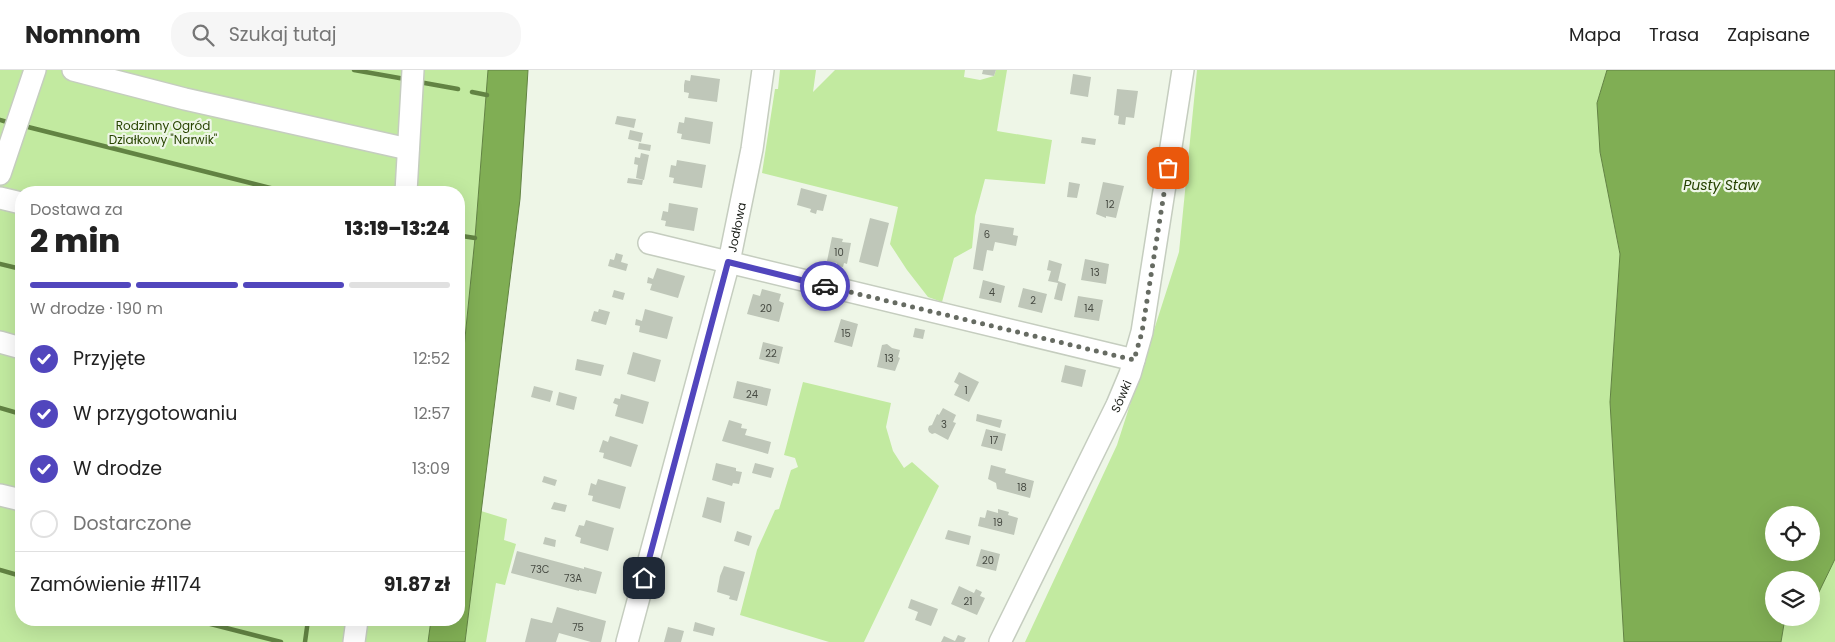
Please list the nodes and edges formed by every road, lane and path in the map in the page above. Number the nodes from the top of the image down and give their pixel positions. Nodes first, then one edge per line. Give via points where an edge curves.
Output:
1 (35, 70) edge
2 (73, 70) edge
3 (413, 70) edge
4 (763, 70) edge
5 (1183, 70) edge
6 (408, 149) junction
7 (0, 174) edge
8 (406, 186) edge
9 (0, 198) edge
10 (15, 202) edge
11 (649, 243) dead end
12 (728, 262) junction
13 (0, 342) edge
14 (15, 346) edge
15 (1134, 360) junction
16 (0, 495) edge
17 (15, 499) edge
18 (356, 626) edge
19 (354, 642) edge
20 (628, 642) edge
21 (1000, 642) edge

1 - 7 street
2 - 6 street via 185,99
3 - 6 street
4 - 12 street, Jodłowa via 748,168
5 - 15 street, Sówki via 1142,332
6 - 8 street
9 - 10 street
11 - 12 street
12 - 15 street
12 - 20 street, Jodłowa
13 - 14 street
15 - 21 street, Sówki via 1117,404
16 - 17 street
18 - 19 street

